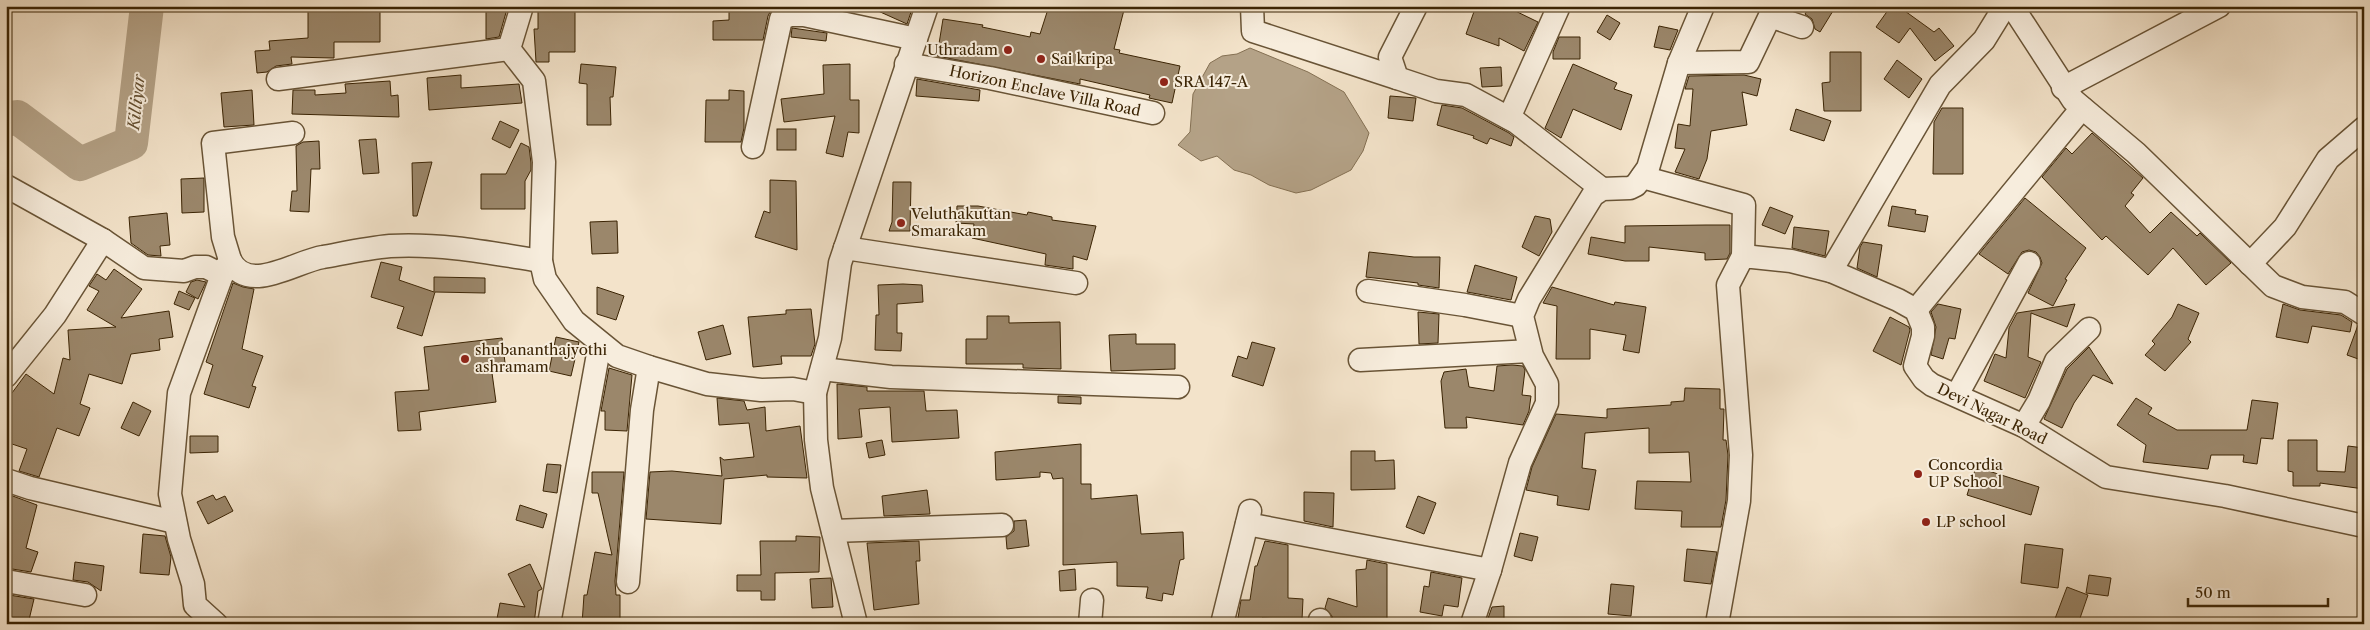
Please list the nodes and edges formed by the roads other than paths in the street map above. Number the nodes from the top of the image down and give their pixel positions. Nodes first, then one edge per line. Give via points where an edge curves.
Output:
1 (522, 6) edge
2 (927, 6) edge
3 (1252, 6) edge
4 (1416, 6) edge
5 (1559, 6) edge
6 (1703, 6) edge
7 (2005, 6) edge
8 (2012, 6) edge
9 (2213, 7) edge
10 (1802, 27) dead end
11 (916, 39) junction
12 (509, 49) junction
13 (1679, 63) junction
14 (906, 64) junction
15 (1398, 78) junction
16 (278, 79) dead end
17 (2064, 88) junction
18 (2082, 108) junction
19 (1153, 113) dead end
20 (1509, 118) junction
21 (2364, 128) edge
22 (294, 132) dead end
23 (753, 147) dead end
24 (1642, 177) junction
25 (6, 186) edge
26 (1602, 189) junction
27 (102, 240) junction
28 (845, 248) junction
29 (1744, 256) junction
30 (541, 261) junction
31 (2029, 263) dead end
32 (2250, 264) junction
33 (226, 268) junction
34 (1831, 271) junction
35 (1076, 284) dead end
36 (1368, 291) dead end
37 (1916, 310) junction
38 (2364, 314) edge
39 (1522, 316) junction
40 (2090, 330) dead end
41 (600, 343) junction
42 (1530, 350) junction
43 (1360, 360) dead end
44 (648, 367) junction
45 (822, 369) junction
46 (6, 376) edge
47 (1178, 387) dead end
48 (814, 394) junction
49 (1956, 395) junction
50 (2024, 426) junction
51 (6, 480) edge
52 (175, 522) junction
53 (1002, 525) dead end
54 (2364, 526) edge
55 (833, 531) junction
56 (1490, 570) junction
57 (6, 581) edge
58 (628, 582) dead end
59 (85, 595) dead end
60 (1092, 600) dead end
61 (216, 624) edge
62 (549, 624) edge
63 (856, 624) edge
64 (1090, 624) edge
65 (1222, 624) edge
66 (1472, 624) edge
67 (1717, 624) edge

1 - 12 street
2 - 11 street
3 - 15 street via 1253,31
4 - 15 street via 1390,56
5 - 20 street
6 - 13 street
7 - 34 street via 1984,40 1940,85
8 - 17 street
9 - 17 street
10 - 13 street via 1770,16 1748,62
11 - 14 street
11 - 23 street via 804,15 790,15 782,19
12 - 16 street
12 - 30 street via 534,82 544,162
13 - 24 street via 1648,168
14 - 19 street, Horizon Enclave Villa Road via 990,78
14 - 28 street
15 - 20 street via 1436,91 1466,95
17 - 18 street
18 - 32 street via 2136,153
18 - 37 street
20 - 26 street
21 - 32 street via 2328,159 2285,227
22 - 33 street via 213,143
24 - 26 street via 1630,188
24 - 29 street via 1744,205
25 - 27 street
26 - 39 street via 1590,198
27 - 33 street via 144,268 184,271 195,267
27 - 46 street via 55,315
28 - 35 street
28 - 45 street
29 - 34 street via 1791,261
29 - 67 street via 1728,286 1742,455 1739,501
30 - 33 street via 451,247 390,246 316,258 271,275 245,275 234,268
30 - 41 street via 545,280 574,321
31 - 49 street
32 - 38 street via 2273,286 2302,297 2346,302
33 - 52 street via 179,393 170,494
34 - 37 street
36 - 39 street via 1465,304
37 - 49 street, Devi Nagar Road via 1923,336 1916,366 1932,385
39 - 42 street
40 - 50 street via 2056,361
41 - 44 street via 617,356
41 - 62 street
42 - 43 street
42 - 56 street via 1547,384 1547,403 1520,463
44 - 48 street via 707,384 761,390 793,389
44 - 58 street
45 - 47 street via 891,377
45 - 48 street
48 - 55 street via 818,464
49 - 50 street, Devi Nagar Road
50 - 54 street, Devi Nagar Road via 2106,477 2225,496
51 - 52 street
52 - 61 street via 193,584 195,604
53 - 55 street
55 - 63 street
56 - 65 street via 1249,517
56 - 66 street
57 - 59 street
60 - 64 street

